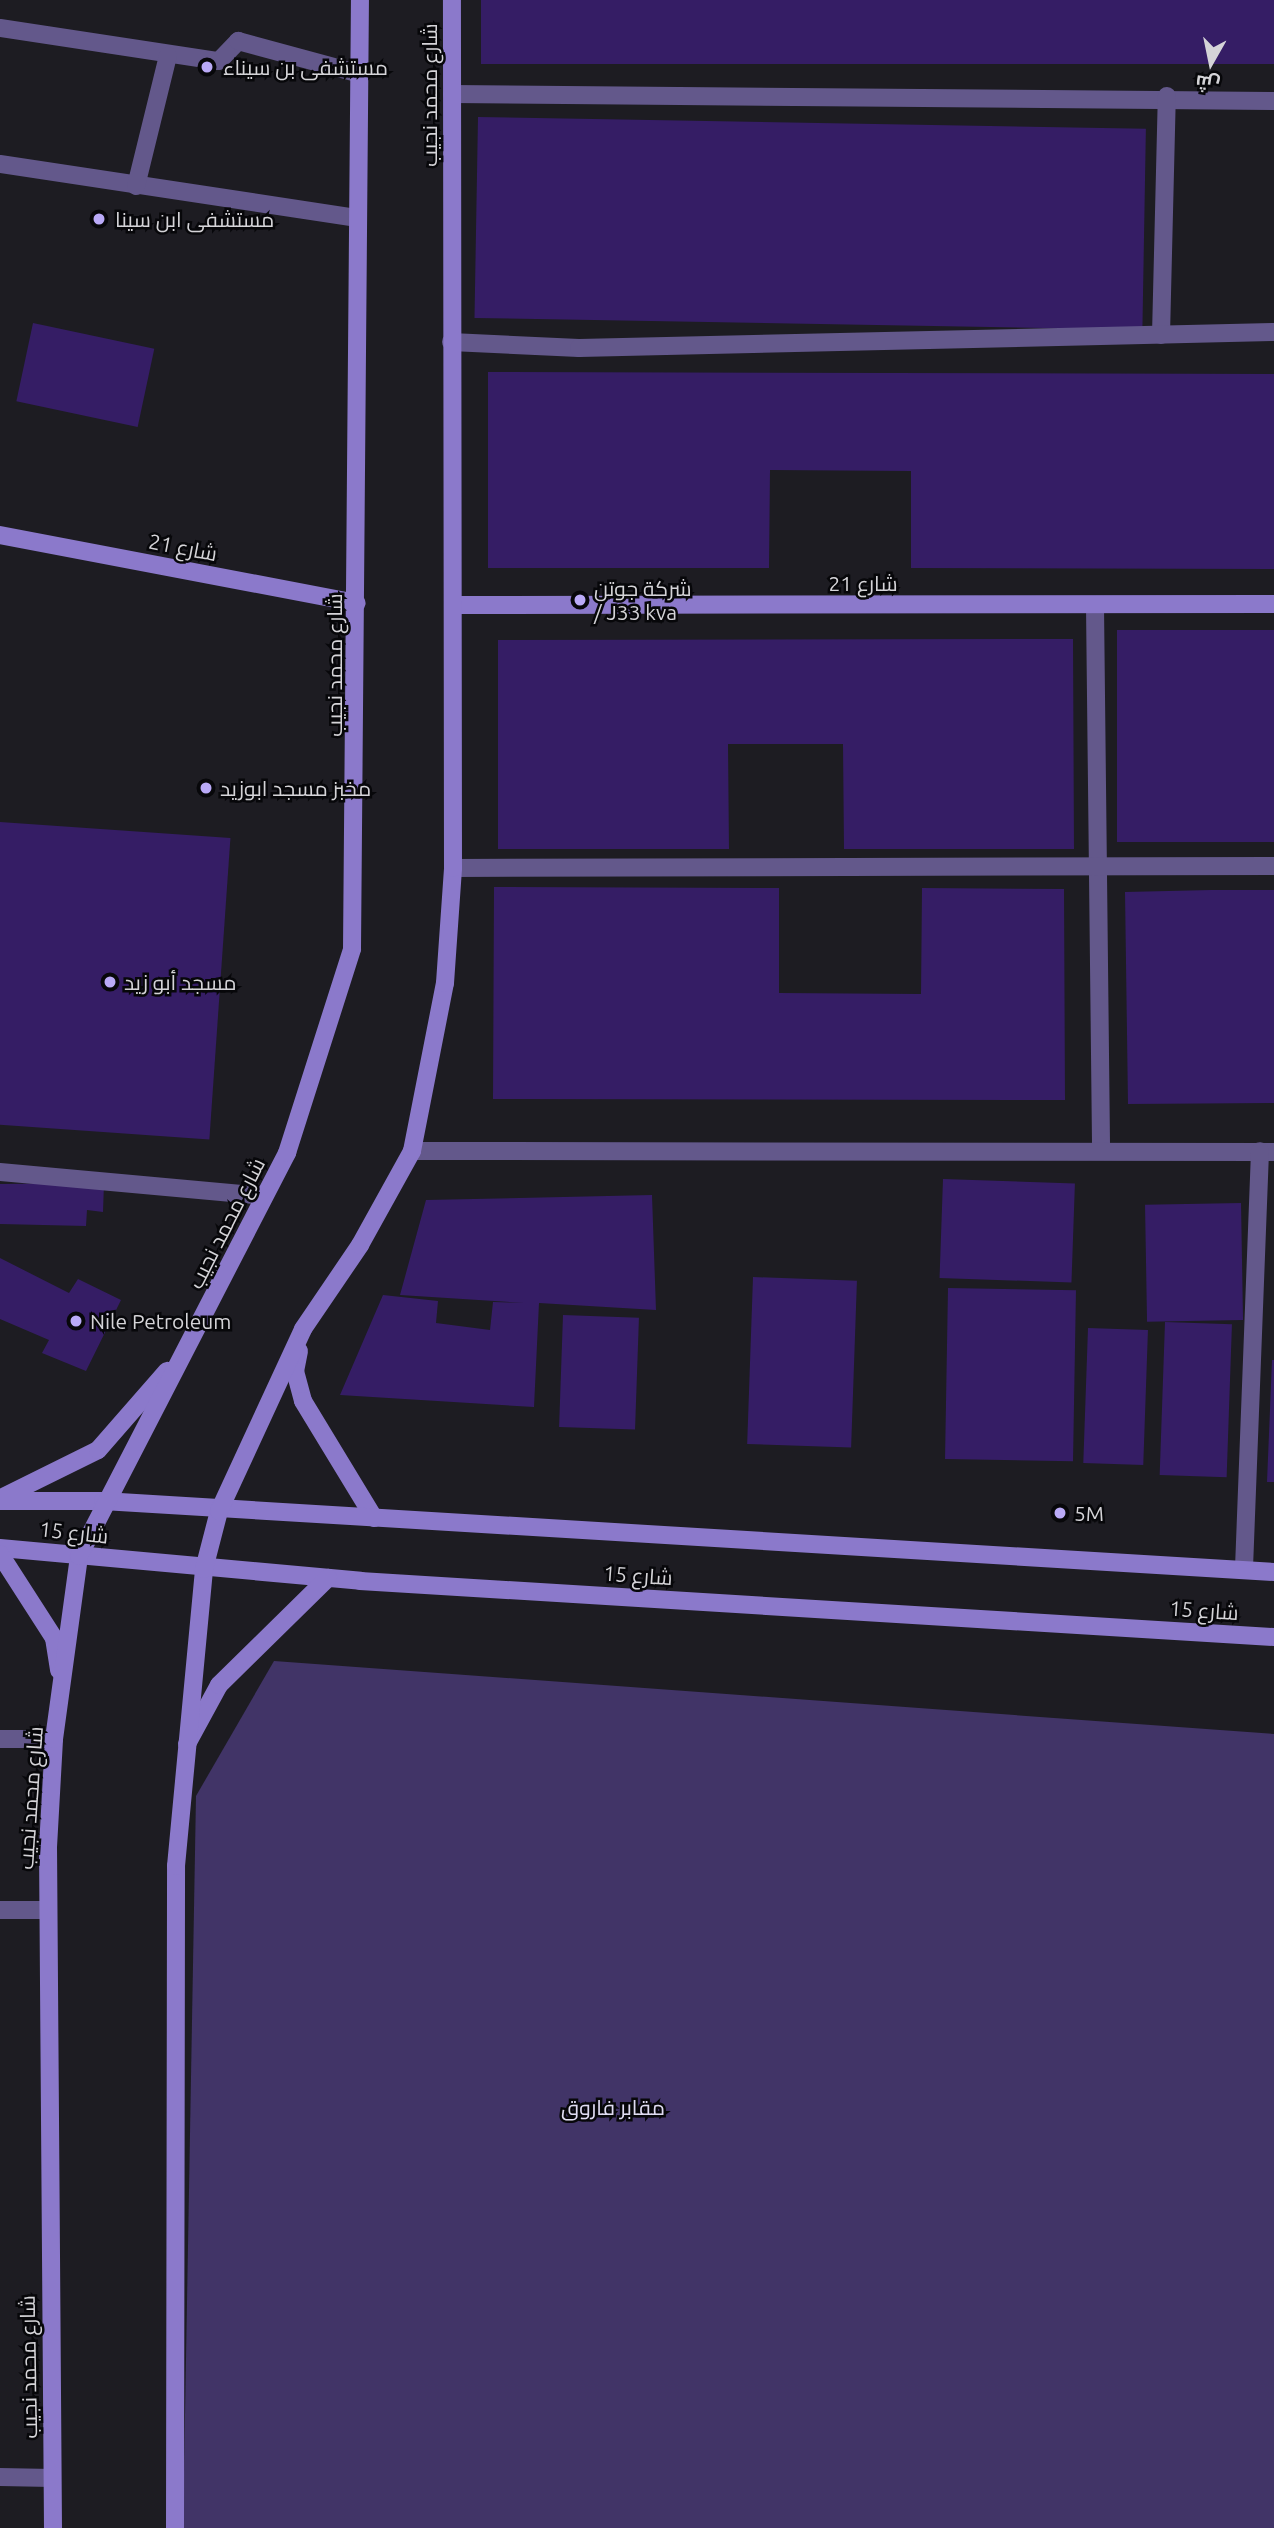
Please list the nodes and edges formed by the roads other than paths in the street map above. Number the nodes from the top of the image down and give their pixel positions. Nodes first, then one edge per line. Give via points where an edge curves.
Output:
1 (360, 0) edge
2 (452, 0) edge
3 (0, 28) edge
4 (168, 56) junction
5 (360, 74) junction
6 (452, 94) junction
7 (1167, 96) junction
8 (1274, 102) edge
9 (0, 164) edge
10 (136, 186) junction
11 (356, 218) junction
12 (1274, 332) edge
13 (1161, 335) junction
14 (451, 342) junction
15 (0, 536) edge
16 (358, 603) junction
17 (1274, 604) edge
18 (453, 605) junction
19 (1095, 606) junction
20 (1274, 866) edge
21 (1098, 867) junction
22 (453, 868) junction
23 (1101, 1147) junction
24 (412, 1151) junction
25 (1267, 1151) edge
26 (0, 1172) edge
27 (264, 1196) junction
28 (303, 1329) junction
29 (190, 1344) junction
30 (0, 1499) edge
31 (103, 1501) junction
32 (219, 1511) junction
33 (374, 1518) junction
34 (0, 1548) edge
35 (0, 1554) edge
36 (79, 1556) junction
37 (1244, 1568) junction
38 (204, 1569) junction
39 (1274, 1572) edge
40 (328, 1578) junction
41 (1274, 1637) edge
42 (63, 1695) junction
43 (0, 1739) edge
44 (54, 1739) junction
45 (184, 1751) junction
46 (0, 1910) edge
47 (47, 1910) junction
48 (0, 2477) edge
49 (52, 2479) junction
50 (53, 2528) edge
51 (175, 2528) edge

1 - 5 main road, شارع محمد نجيب
2 - 6 main road, شارع محمد نجيب
3 - 4 street
4 - 5 street via 219,61 238,40
4 - 10 street
5 - 11 main road, شارع محمد نجيب
6 - 7 street
6 - 14 main road, شارع محمد نجيب
7 - 8 street
7 - 13 street
9 - 10 street
10 - 11 street
11 - 16 main road, شارع محمد نجيب
12 - 13 street
13 - 14 street via 579,348
14 - 18 main road, شارع محمد نجيب
15 - 16 main road, شارع 21
16 - 27 main road, شارع محمد نجيب via 352,949 287,1153
17 - 19 main road, شارع 21
18 - 19 main road, شارع 21
18 - 22 main road, شارع محمد نجيب
19 - 21 street
20 - 21 street
21 - 22 street
21 - 23 street
22 - 24 main road, شارع محمد نجيب via 445,983
23 - 24 street
23 - 25 street
24 - 28 main road, شارع محمد نجيب via 360,1245
25 - 37 street
26 - 27 street
27 - 29 main road, شارع محمد نجيب
28 - 32 main road, شارع محمد نجيب
28 - 33 main road via 295,1371 303,1401
29 - 30 main road via 99,1450
29 - 31 main road, شارع محمد نجيب
30 - 31 main road, شارع 15
31 - 32 main road, شارع 15
31 - 36 main road, شارع محمد نجيب
32 - 33 main road, شارع 15
32 - 38 main road, شارع محمد نجيب
33 - 37 main road, شارع 15
34 - 36 main road, شارع 15
35 - 42 main road via 54,1638
36 - 38 main road, شارع 15
36 - 42 main road, شارع محمد نجيب
37 - 39 main road, شارع 15
38 - 40 main road, شارع 15
38 - 45 main road, شارع محمد نجيب
40 - 41 main road, شارع 15
40 - 45 main road via 219,1685
42 - 44 main road, شارع محمد نجيب
43 - 44 street
44 - 47 main road, شارع محمد نجيب
45 - 51 main road, شارع محمد نجيب via 174,1975
46 - 47 street
47 - 49 main road, شارع محمد نجيب
48 - 49 street
49 - 50 main road, شارع محمد نجيب

